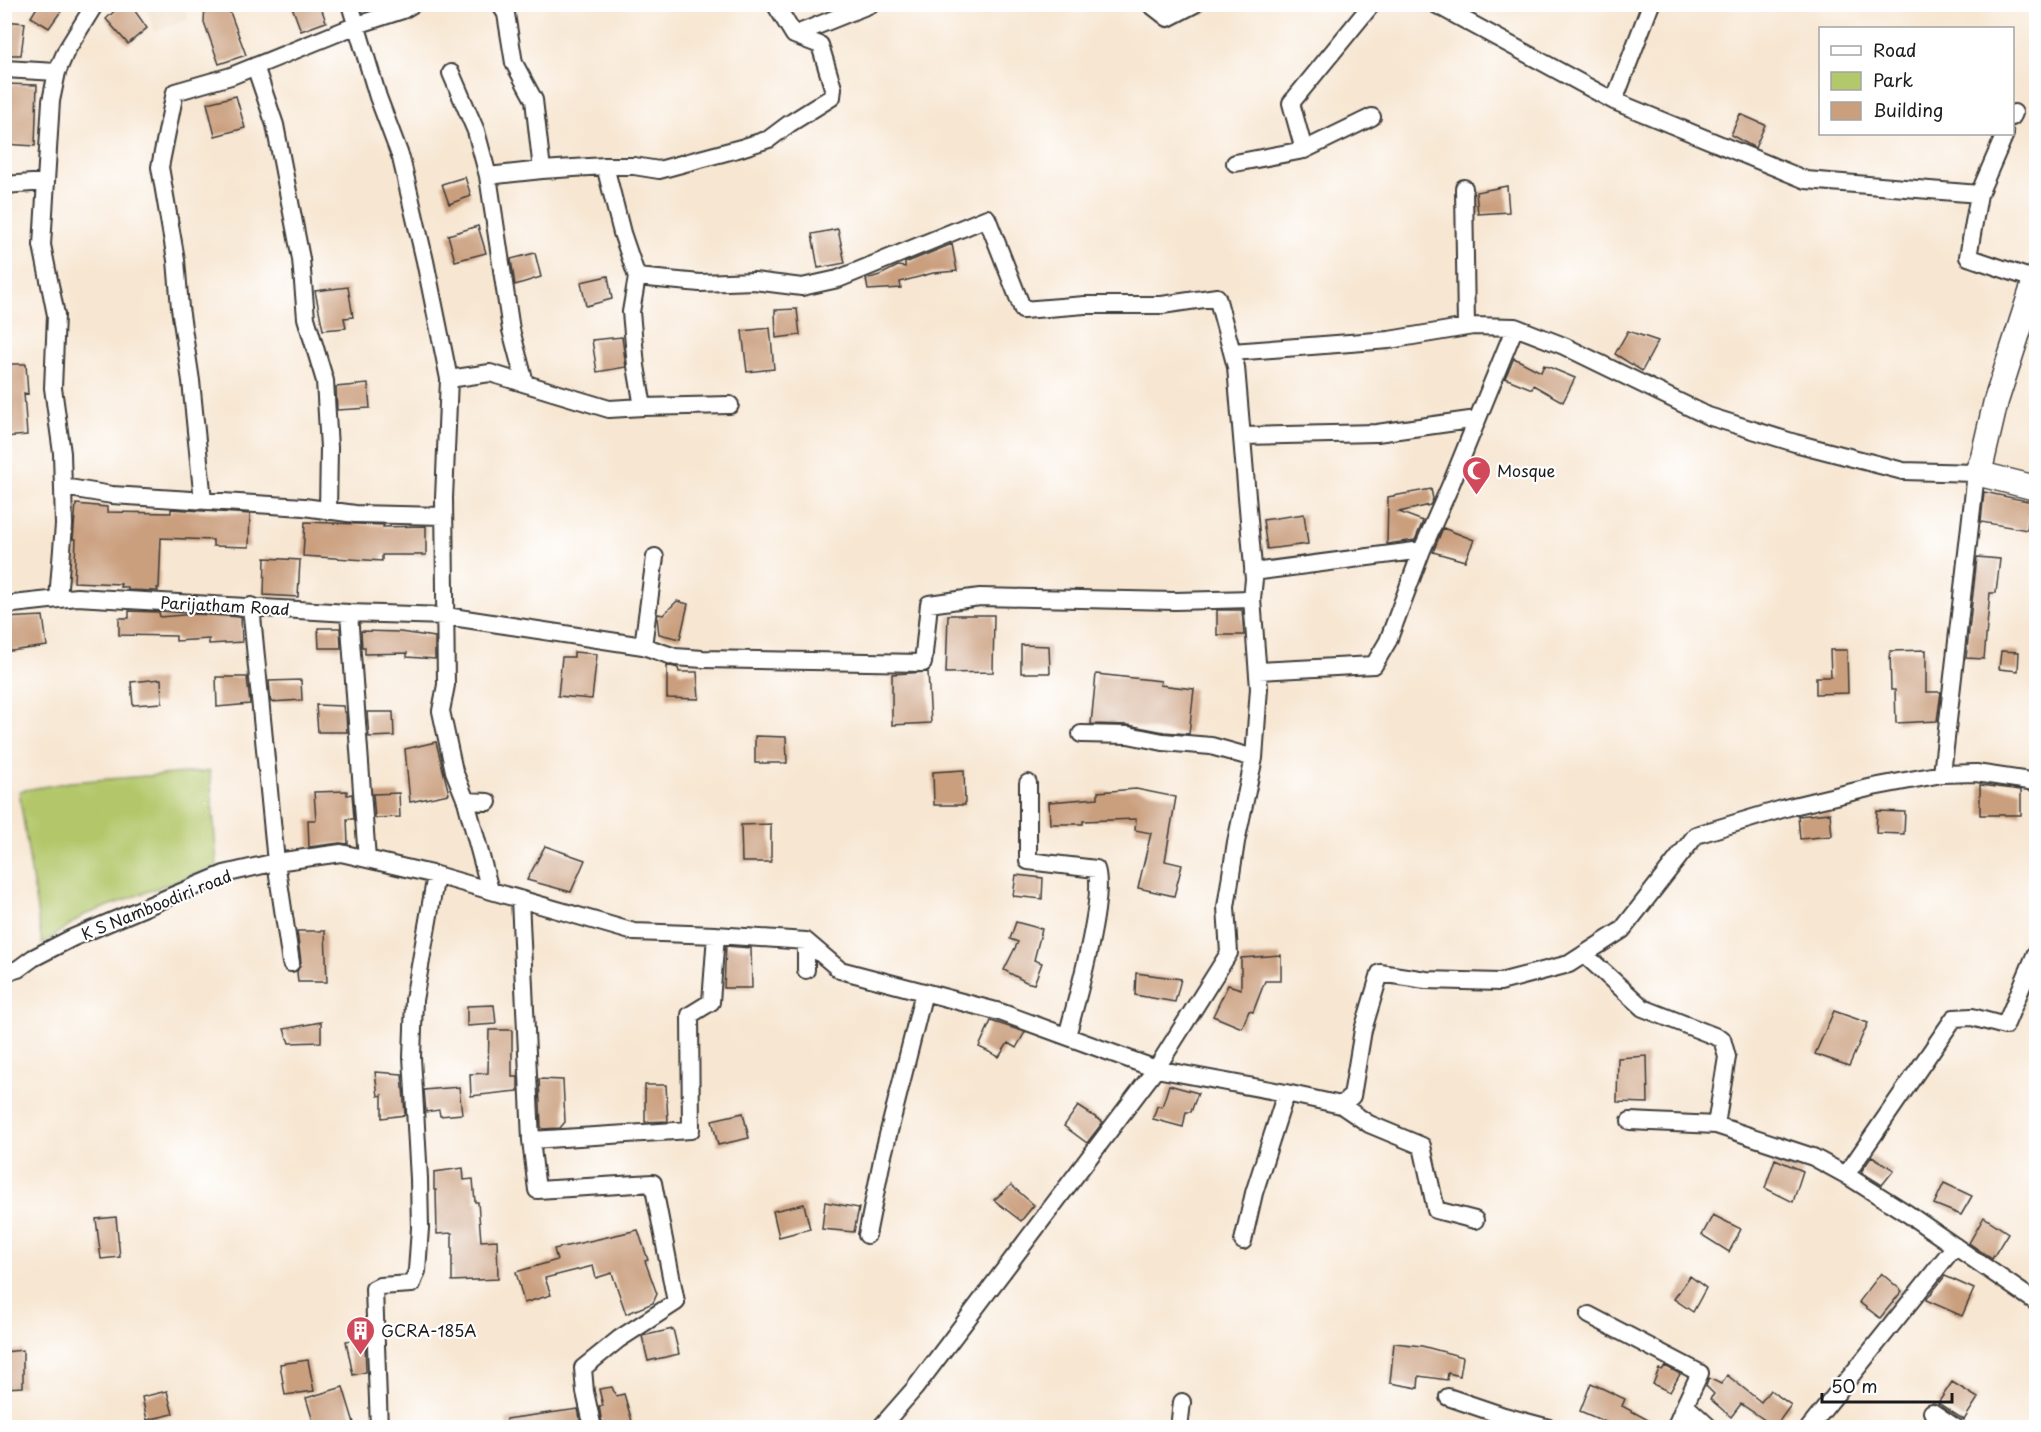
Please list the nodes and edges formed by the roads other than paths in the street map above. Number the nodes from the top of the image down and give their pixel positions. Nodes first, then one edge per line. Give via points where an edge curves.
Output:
1 (95, 4) edge
2 (350, 4) edge
3 (412, 4) edge
4 (500, 4) edge
5 (775, 4) edge
6 (871, 4) edge
7 (1150, 4) edge
8 (1195, 4) edge
9 (1372, 4) edge
10 (1435, 4) edge
11 (1651, 4) edge
12 (357, 25) junction
13 (794, 35) junction
14 (255, 66) junction
15 (4, 69) edge
16 (57, 72) junction
17 (451, 73) dead end
18 (1614, 101) junction
19 (1372, 117) dead end
20 (2005, 135) edge
21 (1304, 150) junction
22 (1235, 163) dead end
23 (605, 166) junction
24 (542, 170) junction
25 (488, 176) junction
26 (46, 182) junction
27 (4, 185) edge
28 (1464, 188) dead end
29 (1979, 194) junction
30 (637, 277) junction
31 (2036, 278) edge
32 (1466, 327) junction
33 (1515, 327) junction
34 (1232, 352) junction
35 (449, 378) junction
36 (525, 383) junction
37 (730, 405) dead end
38 (643, 407) junction
39 (1478, 419) junction
40 (1242, 436) junction
41 (1976, 474) junction
42 (63, 487) junction
43 (2037, 488) edge
44 (203, 501) junction
45 (328, 511) junction
46 (444, 516) junction
47 (1422, 550) junction
48 (655, 557) dead end
49 (1253, 572) junction
50 (58, 599) junction
51 (1252, 599) junction
52 (4, 605) edge
53 (251, 606) junction
54 (349, 613) junction
55 (446, 616) junction
56 (643, 646) junction
57 (1258, 671) junction
58 (1081, 734) dead end
59 (1254, 758) junction
60 (1942, 774) junction
61 (2037, 782) edge
62 (1028, 783) dead end
63 (466, 801) junction
64 (488, 802) dead end
65 (367, 859) junction
66 (276, 862) junction
67 (436, 875) junction
68 (490, 890) junction
69 (520, 899) junction
70 (716, 935) junction
71 (806, 942) junction
72 (2037, 953) edge
73 (1584, 954) junction
74 (291, 963) dead end
75 (806, 970) dead end
76 (4, 973) edge
77 (924, 992) junction
78 (1067, 1036) junction
79 (1156, 1069) junction
80 (1286, 1093) junction
81 (1341, 1105) junction
82 (1630, 1121) dead end
83 (1716, 1125) junction
84 (531, 1140) junction
85 (1846, 1175) junction
86 (1475, 1220) dead end
87 (867, 1235) dead end
88 (1243, 1241) dead end
89 (1954, 1246) junction
90 (2037, 1302) edge
91 (1589, 1315) dead end
92 (1448, 1397) dead end
93 (1182, 1402) dead end
94 (1685, 1405) junction
95 (1932, 1412) dead end
96 (379, 1428) edge
97 (593, 1428) edge
98 (880, 1428) edge
99 (1179, 1428) edge
100 (1549, 1428) edge
101 (1675, 1428) edge
102 (1710, 1428) edge
103 (1809, 1428) edge
104 (1956, 1428) edge

1 - 16 street
2 - 12 street
3 - 12 street
4 - 24 street via 506,14 514,63 534,100
5 - 13 street
6 - 13 street
7 - 8 street via 1168,18
9 - 21 street via 1292,103
10 - 18 street
11 - 18 street
12 - 14 street
12 - 35 street via 400,158
13 - 23 street via 820,45 832,97 768,139 741,148 659,170
14 - 44 street via 175,92 160,167 176,260
14 - 45 street via 275,125 301,259 306,318 325,381
15 - 16 street
16 - 26 street via 51,101
17 - 25 street via 476,131
18 - 29 street via 1806,180
19 - 21 street
20 - 29 street
21 - 22 street
23 - 24 street
23 - 30 street
24 - 25 street
25 - 36 street via 511,330
26 - 27 street
26 - 42 street via 42,245 56,315 53,388
28 - 32 street
29 - 31 street via 1968,257
30 - 34 street via 802,287 838,279 987,218 1023,310 1162,305 1217,297
30 - 38 street via 631,312
31 - 41 main road
32 - 33 street
32 - 34 street via 1389,340
33 - 39 street
33 - 41 street via 1564,346 1708,416 1904,471
34 - 40 street
35 - 36 street via 490,373
35 - 46 street
36 - 38 street via 609,409
37 - 38 street
39 - 40 street via 1377,433
39 - 47 street
40 - 49 street
41 - 43 main road
41 - 60 street
42 - 44 street via 112,495
42 - 50 street
44 - 45 street
45 - 46 street
46 - 55 street
47 - 49 street
47 - 57 street via 1388,641 1374,665
48 - 56 street
49 - 51 street
50 - 52 street, Parijatham Road
50 - 53 street, Parijatham Road
51 - 56 street, Parijatham Road via 1175,602 980,597 929,604 923,663 703,659 675,657
51 - 57 street
53 - 54 street, Parijatham Road
53 - 66 street
54 - 55 street, Parijatham Road
54 - 65 street
55 - 56 street, Parijatham Road
55 - 63 street via 446,685 441,711 454,771
57 - 59 street
58 - 59 street via 1128,735 1210,746
59 - 79 street via 1226,907 1229,953
60 - 61 street via 1976,773
60 - 73 street via 1789,807 1696,835 1622,930
62 - 78 street via 1028,861 1096,869 1099,875 1097,902
63 - 64 street
63 - 68 street
65 - 66 street, K S Namboodiri road via 340,853
65 - 67 street, K S Namboodiri road
66 - 74 street
66 - 76 street, K S Namboodiri road via 224,874 72,938
67 - 68 street, K S Namboodiri road
67 - 96 street via 414,1000 412,1057 420,1179 417,1271 412,1284 374,1289
68 - 69 street, K S Namboodiri road
69 - 70 street, K S Namboodiri road via 634,932
69 - 84 street
70 - 71 street, K S Namboodiri road
70 - 84 street via 711,1002 690,1015 691,1130
71 - 75 street
71 - 77 street via 840,970
72 - 85 street via 2005,1026 1972,1017 1954,1018
73 - 81 street via 1569,964 1500,982 1426,980 1380,973 1363,1030 1352,1096
73 - 83 street via 1643,1008 1722,1039 1727,1057
77 - 78 street via 1000,1012
77 - 87 street
78 - 79 street
79 - 80 street
79 - 98 street via 915,1388
80 - 81 street
80 - 88 street
81 - 86 street via 1369,1124 1422,1146 1436,1210
82 - 83 street
83 - 85 street via 1813,1157
84 - 97 street via 537,1190 652,1183 676,1302 583,1368
85 - 89 street
89 - 90 street
89 - 103 street
91 - 94 street via 1701,1373
92 - 100 street
93 - 99 street
94 - 101 street
94 - 102 street
95 - 104 street

